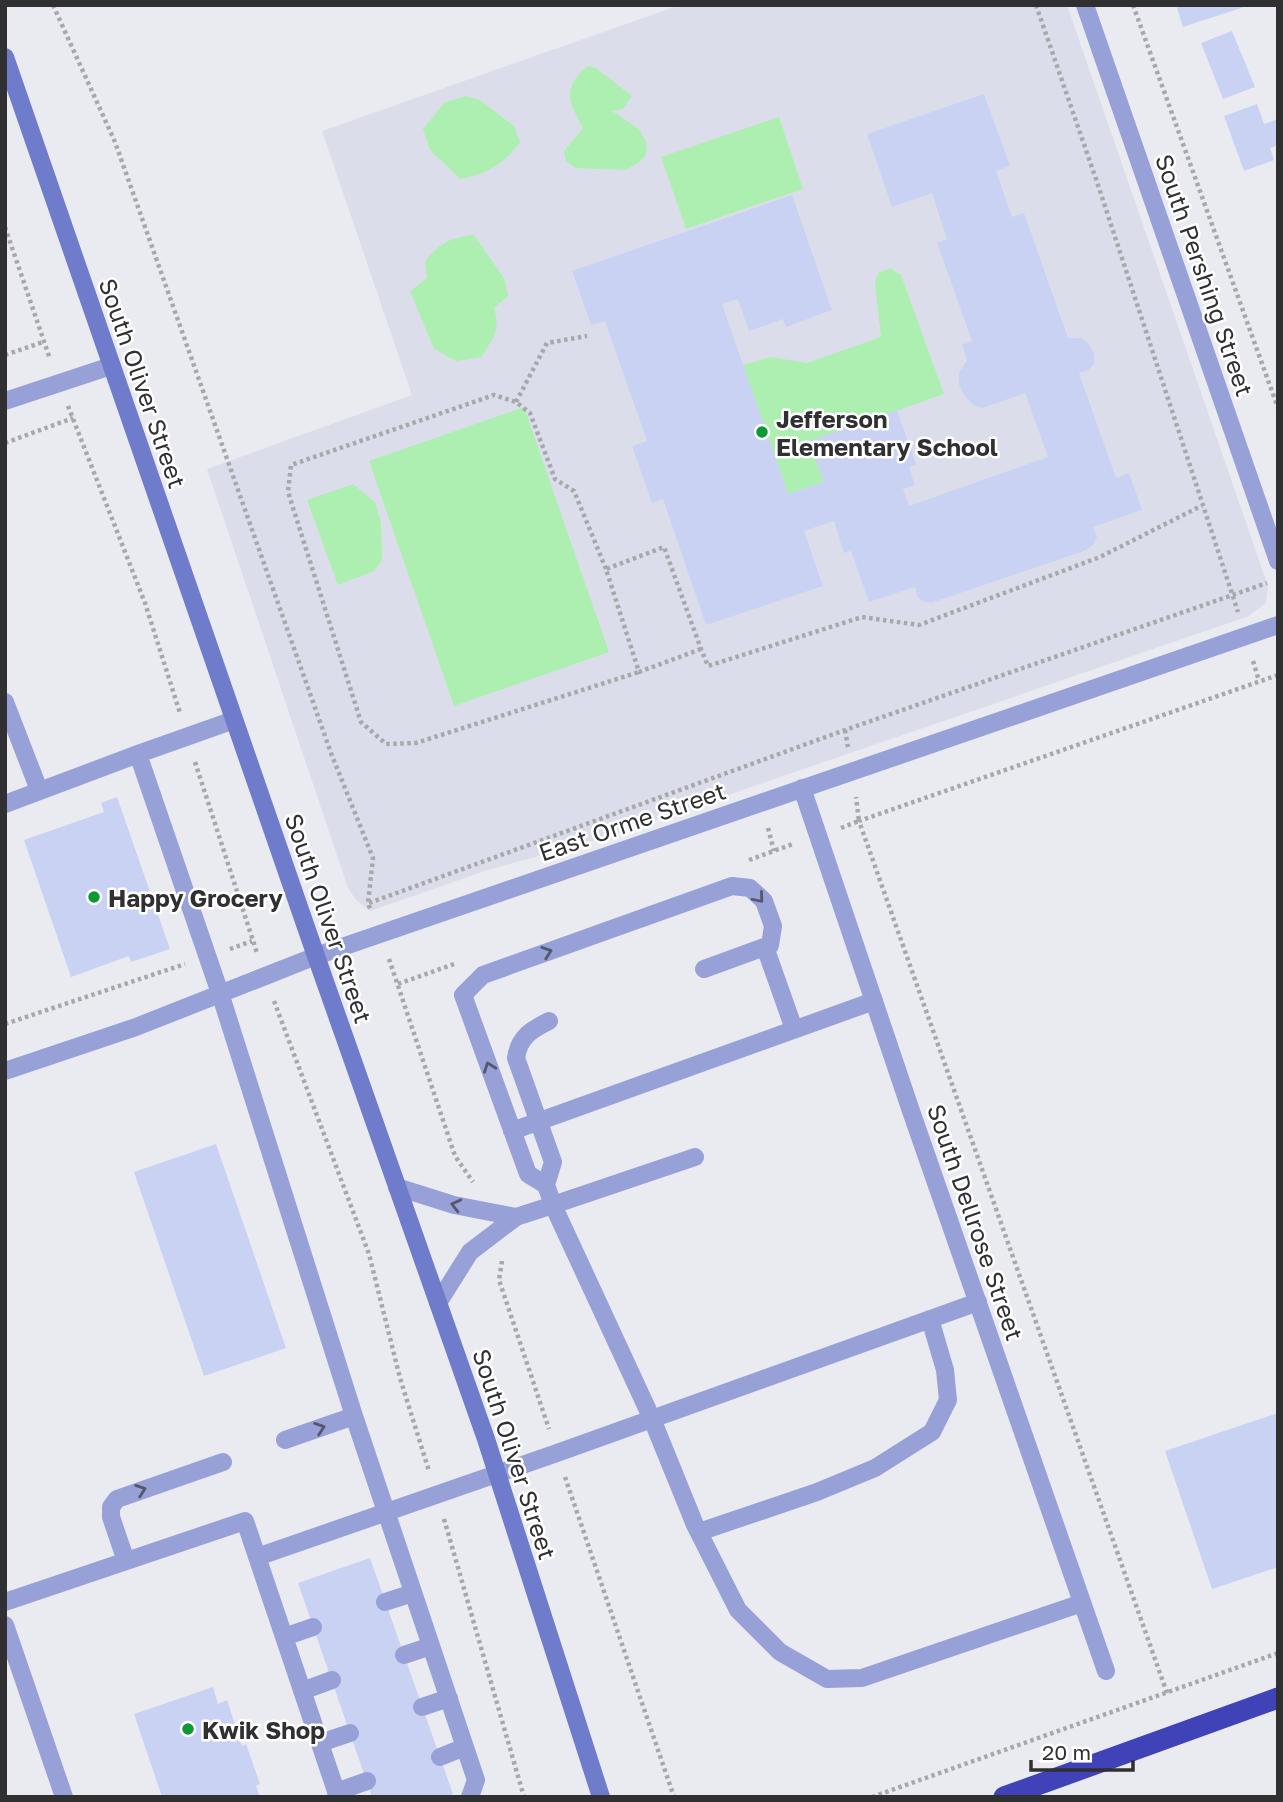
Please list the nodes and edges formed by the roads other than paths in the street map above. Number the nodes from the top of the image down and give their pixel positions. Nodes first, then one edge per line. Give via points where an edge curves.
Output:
1 (1085, 5) edge
2 (5, 58) edge
3 (111, 366) junction
4 (5, 401) edge
5 (1278, 561) edge
6 (1278, 625) edge
7 (5, 702) edge
8 (234, 720) junction
9 (138, 754) junction
10 (802, 788) junction
11 (39, 790) junction
12 (5, 804) edge
13 (765, 947) junction
14 (316, 956) junction
15 (704, 969) dead end
16 (220, 993) junction
17 (874, 1001) junction
18 (549, 1021) dead end
19 (794, 1030) junction
20 (5, 1071) edge
21 (539, 1122) junction
22 (512, 1131) junction
23 (695, 1157) dead end
24 (546, 1185) junction
25 (397, 1187) junction
26 (553, 1205) junction
27 (516, 1217) junction
28 (978, 1302) junction
29 (438, 1303) junction
30 (930, 1319) junction
31 (355, 1416) junction
32 (652, 1419) junction
33 (285, 1440) dead end
34 (223, 1462) dead end
35 (497, 1475) junction
36 (387, 1513) junction
37 (699, 1532) junction
38 (257, 1557) junction
39 (126, 1561) junction
40 (413, 1593) junction
41 (5, 1602) edge
42 (385, 1602) dead end
43 (1082, 1604) junction
44 (5, 1625) edge
45 (313, 1627) dead end
46 (284, 1637) junction
47 (431, 1646) junction
48 (404, 1655) dead end
49 (1106, 1671) dead end
50 (332, 1680) dead end
51 (302, 1691) junction
52 (449, 1698) junction
53 (1278, 1698) edge
54 (422, 1707) dead end
55 (350, 1733) dead end
56 (320, 1743) junction
57 (465, 1748) junction
58 (440, 1757) dead end
59 (367, 1781) dead end
60 (337, 1794) edge
61 (64, 1797) edge
62 (470, 1797) edge
63 (601, 1797) edge
64 (1004, 1797) edge

1 - 5 street, South Pershing Street
2 - 3 main road, South Oliver Street
3 - 4 street
3 - 8 main road, South Oliver Street
6 - 10 street, East Orme Street
7 - 11 street
8 - 9 street
8 - 14 main road, South Oliver Street
9 - 11 street
9 - 16 street
10 - 14 street, East Orme Street
10 - 17 street, South Dellrose Street
11 - 12 street
13 - 15 street
13 - 19 street
22 -> 13 street via 463,995 483,975 732,887 750,888 764,901 774,926 770,945
14 - 16 street, East Orme Street
14 - 25 main road, South Oliver Street
16 - 20 street, East Orme Street
16 - 31 street
17 - 19 street
17 - 28 street, South Dellrose Street
18 - 21 street via 531,1029 518,1045 516,1058
19 - 21 street
21 - 22 street
21 - 24 street via 553,1162
22 - 24 street via 527,1174
23 - 26 street
24 - 26 street
27 -> 25 street via 454,1205
25 - 29 main road, South Oliver Street
26 - 27 street
26 - 32 street
27 - 29 street via 470,1252
28 - 30 street
28 - 43 street, South Dellrose Street
29 - 35 main road, South Oliver Street
30 - 32 street
30 - 37 street via 946,1370 948,1400 932,1432 863,1473
33 -> 31 street
31 - 36 street
32 - 35 street
32 - 37 street
39 -> 34 street via 111,1517 117,1499
35 - 36 street
35 - 63 main road, South Oliver Street
36 - 38 street
36 - 40 street
37 - 43 street via 738,1610 780,1652 827,1679 862,1678
38 - 39 street via 245,1521
38 - 46 street
39 - 41 street
40 - 42 street
40 - 47 street
43 - 49 street, South Dellrose Street
44 - 61 street
45 - 46 street
46 - 51 street
47 - 48 street
47 - 52 street
50 - 51 street
51 - 56 street
52 - 54 street
52 - 57 street
53 - 64 highway
55 - 56 street
56 - 60 street
57 - 58 street
57 - 62 street via 476,1780
59 - 60 street

